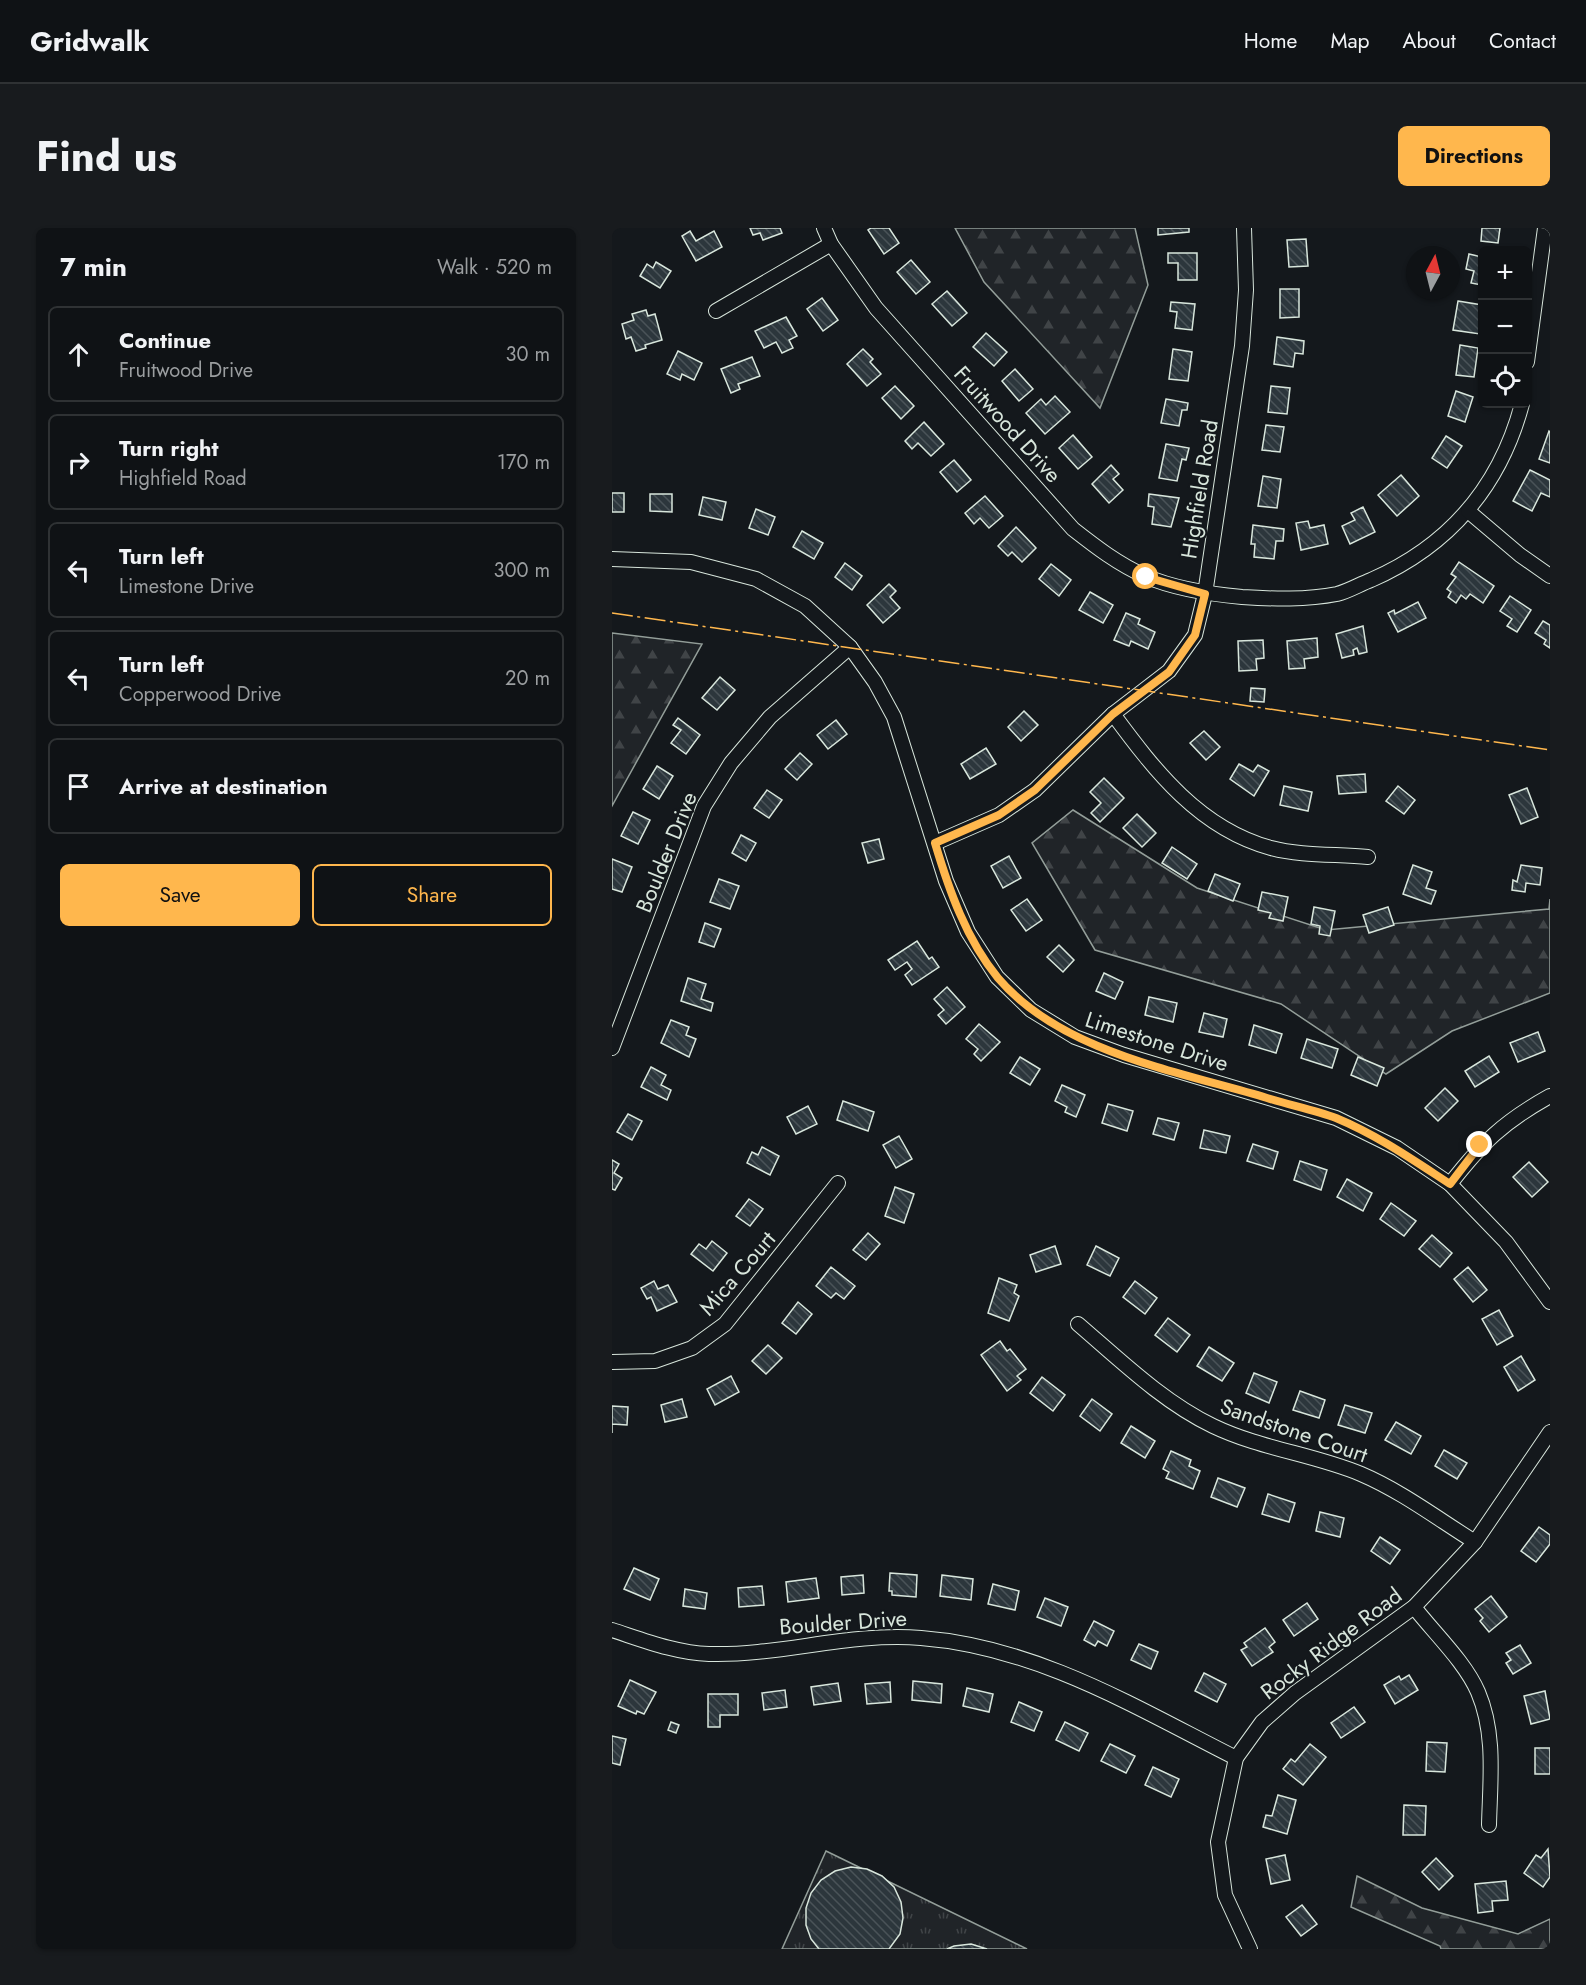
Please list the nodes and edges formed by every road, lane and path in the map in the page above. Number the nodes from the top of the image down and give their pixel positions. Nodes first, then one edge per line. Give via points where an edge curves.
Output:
1 (824, 228) edge
2 (1244, 228) edge
3 (1545, 228) edge
4 (831, 244) junction
5 (716, 311) dead end
6 (1528, 354) edge
7 (1521, 408) edge
8 (1468, 511) junction
9 (612, 559) edge
10 (1550, 576) edge
11 (1205, 594) junction
12 (850, 646) junction
13 (1113, 714) junction
14 (935, 843) junction
15 (1368, 857) dead end
16 (612, 1048) edge
17 (1550, 1096) edge
18 (838, 1184) dead end
19 (1450, 1184) junction
20 (1550, 1302) edge
21 (1078, 1324) dead end
22 (612, 1362) edge
23 (1550, 1432) edge
24 (1475, 1542) junction
25 (1414, 1607) junction
26 (612, 1630) edge
27 (1236, 1758) junction
28 (1489, 1825) dead end
29 (1250, 1949) edge

1 - 4 street, Fruitwood Drive
2 - 11 street, Highfield Road via 1246,290 1242,346
3 - 6 street
4 - 5 street
4 - 11 street, Fruitwood Drive via 876,308 1073,529 1109,558 1146,577
7 - 8 street, Fruitwood Drive via 1494,472
8 - 10 street
8 - 11 street, Fruitwood Drive via 1432,547 1393,570 1339,593 1281,600
9 - 12 street, Limestone Drive via 691,562 756,579 805,606
11 - 13 street, Highfield Road via 1195,635 1169,672
12 - 14 street, Limestone Drive via 894,717
12 - 16 street, Boulder Drive via 770,717 731,763 704,806
13 - 14 street, Highfield Road via 1035,790 999,815
13 - 15 street via 1149,764 1189,804 1228,831 1272,848
14 - 19 street, Limestone Drive via 968,932 997,977 1031,1010 1075,1037 1124,1055 1336,1118 1397,1148
17 - 19 street via 1515,1115 1480,1145
18 - 22 street, Mica Court via 725,1324 692,1348 655,1361
19 - 20 street, Limestone Drive via 1506,1242
21 - 24 street, Sandstone Court via 1158,1391 1212,1425 1261,1445 1360,1474
23 - 24 street, Rocky Ridge Road
24 - 25 street, Rocky Ridge Road
25 - 27 street, Rocky Ridge Road via 1295,1693 1262,1722
25 - 28 street via 1477,1691 1484,1710 1491,1752
26 - 27 street, Boulder Drive via 661,1646 708,1654 863,1637 919,1637 974,1644 1071,1674
27 - 29 street, Rocky Ridge Road via 1218,1842 1225,1895

